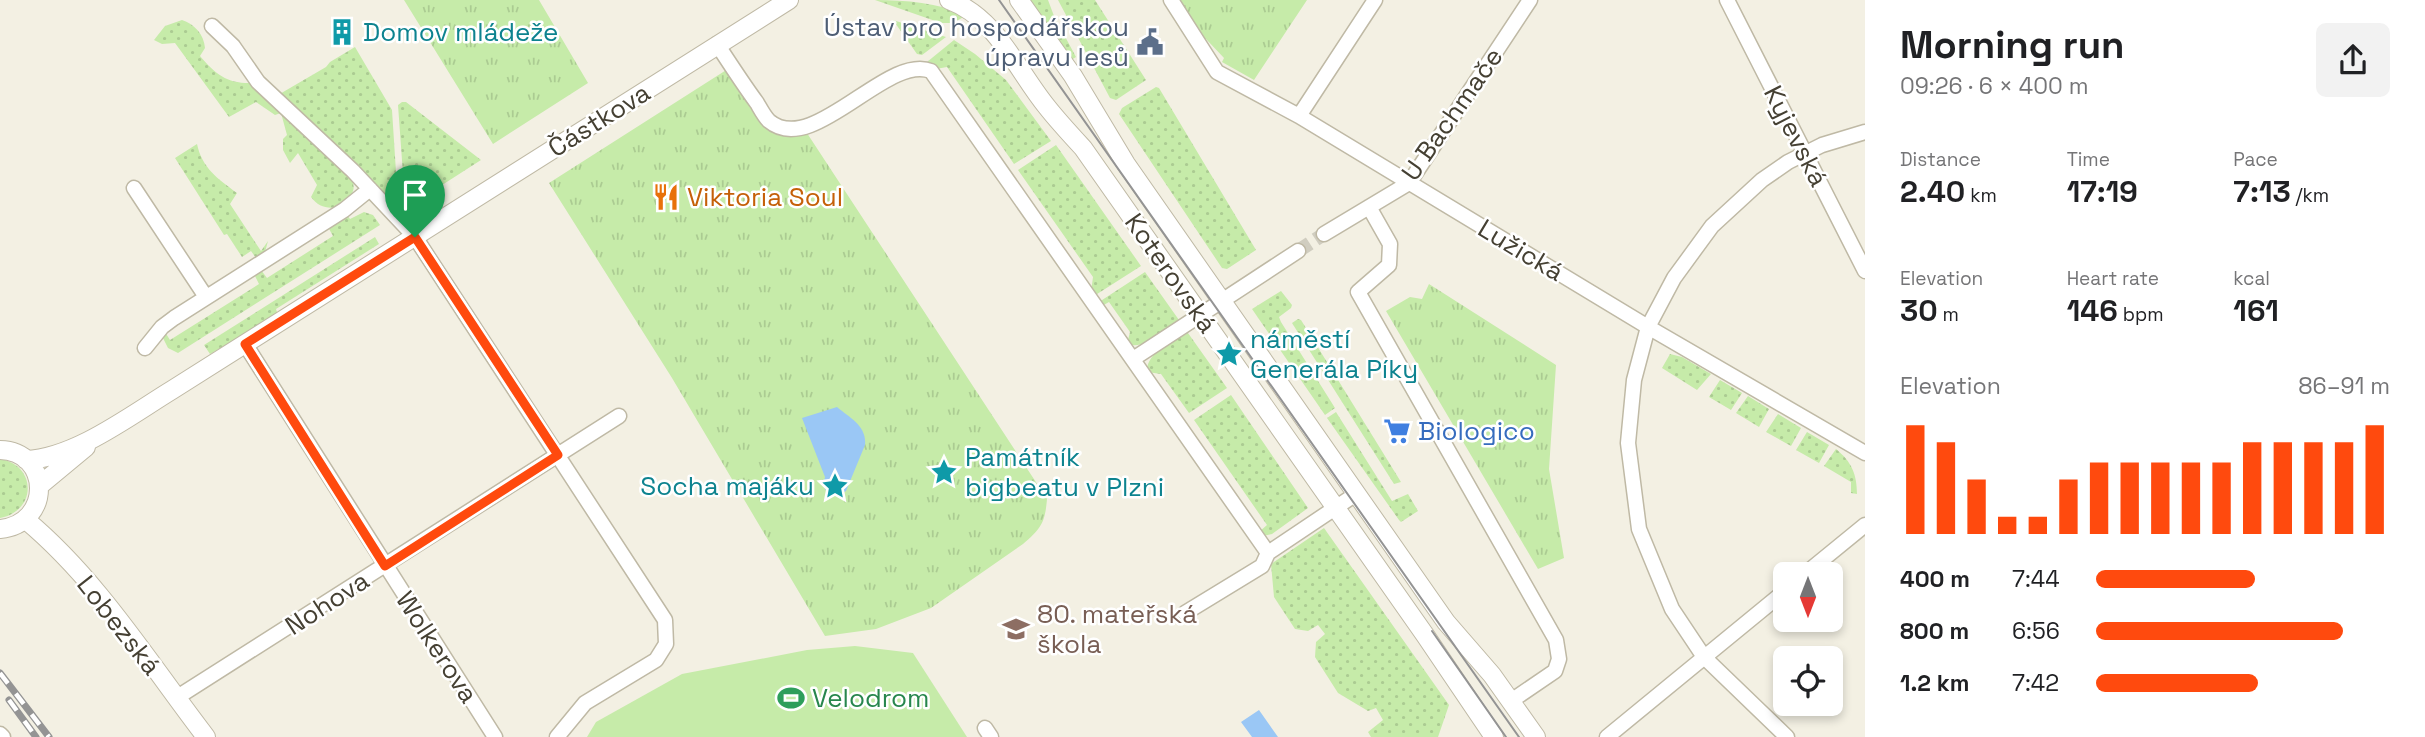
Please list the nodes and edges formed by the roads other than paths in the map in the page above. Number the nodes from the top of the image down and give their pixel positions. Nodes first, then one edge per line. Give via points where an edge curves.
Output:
1 (949, 0) edge
2 (1020, 0) edge
3 (1171, 0) edge
4 (1375, 0) edge
5 (1531, 0) edge
6 (1727, 0) edge
7 (786, 1) edge
8 (212, 26) dead end
9 (717, 44) junction
10 (1298, 116) junction
11 (1865, 132) edge
12 (1804, 152) junction
13 (1409, 183) junction
14 (134, 188) dead end
15 (370, 189) junction
16 (1369, 207) junction
17 (1324, 234) tunnel mouth
18 (415, 237) junction
19 (1298, 251) tunnel mouth
20 (1865, 271) edge
21 (206, 297) junction
22 (1222, 301) junction
23 (1201, 315) junction
24 (1648, 327) junction
25 (245, 344) junction
26 (145, 348) dead end
27 (1133, 359) junction
28 (619, 416) dead end
29 (98, 434) junction
30 (0, 450) edge
31 (1865, 453) edge
32 (558, 455) junction
33 (26, 460) junction
34 (39, 486) junction
35 (1356, 494) junction
36 (1336, 508) junction
37 (26, 520) junction
38 (1865, 525) edge
39 (0, 529) edge
40 (1268, 553) junction
41 (1820, 562) edge
42 (385, 566) junction
43 (1773, 601) edge
44 (1185, 613) dead end
45 (1704, 657) junction
46 (176, 698) junction
47 (1511, 701) junction
48 (206, 737) edge
49 (495, 737) edge
50 (557, 737) edge
51 (1494, 737) edge
52 (1536, 737) edge
53 (1607, 737) edge
54 (1787, 737) edge

1 - 23 street, Koterovská via 970,9 992,29
2 - 22 street, Koterovská
3 - 10 street, Lužická via 1217,72
4 - 10 street
5 - 13 street, U Bachmače
6 - 12 street, Kyjevská
7 - 9 street, Částkova
8 - 15 street via 233,46 258,82
9 - 18 street, Částkova
9 - 27 street via 770,121 787,127 812,124 902,71 931,71
10 - 13 street, Lužická
11 - 12 street
12 - 20 street, Kyjevská
12 - 24 street via 1762,180 1712,226 1674,278
13 - 16 street, U Bachmače
13 - 24 street, Lužická
14 - 21 street
15 - 18 street
15 - 21 street
16 - 17 street, U Bachmače
16 - 47 street via 1390,244 1389,265 1358,292 1556,640 1559,659 1555,671
18 - 25 street, Částkova
18 - 32 street
19 - 22 street
21 - 26 street via 168,322
22 - 23 street
22 - 35 street, Koterovská
23 - 27 street
23 - 36 street, Koterovská
24 - 31 street, Lužická
24 - 45 street via 1634,380 1628,443 1639,529 1672,610
25 - 29 street, Částkova
25 - 42 street, Wolkerova
27 - 40 street
28 - 32 street, Nohova
29 - 33 street, Částkova via 54,456
29 - 34 street, Částkova
30 - 33 street
32 - 42 street, Nohova
32 - 50 street via 665,620 666,645 656,660 585,704
33 - 34 street
34 - 37 street via 34,510
35 - 36 street
35 - 47 street, Koterovská via 1446,622
36 - 40 street
36 - 51 street, Koterovská
37 - 39 street
37 - 46 street, Lobezská via 58,549 117,618
38 - 41 street
40 - 44 street via 1262,566
42 - 46 street, Nohova
42 - 49 street, Wolkerova
43 - 45 street
45 - 53 street
45 - 54 street
46 - 48 street, Lobezská
47 - 52 street, Koterovská

